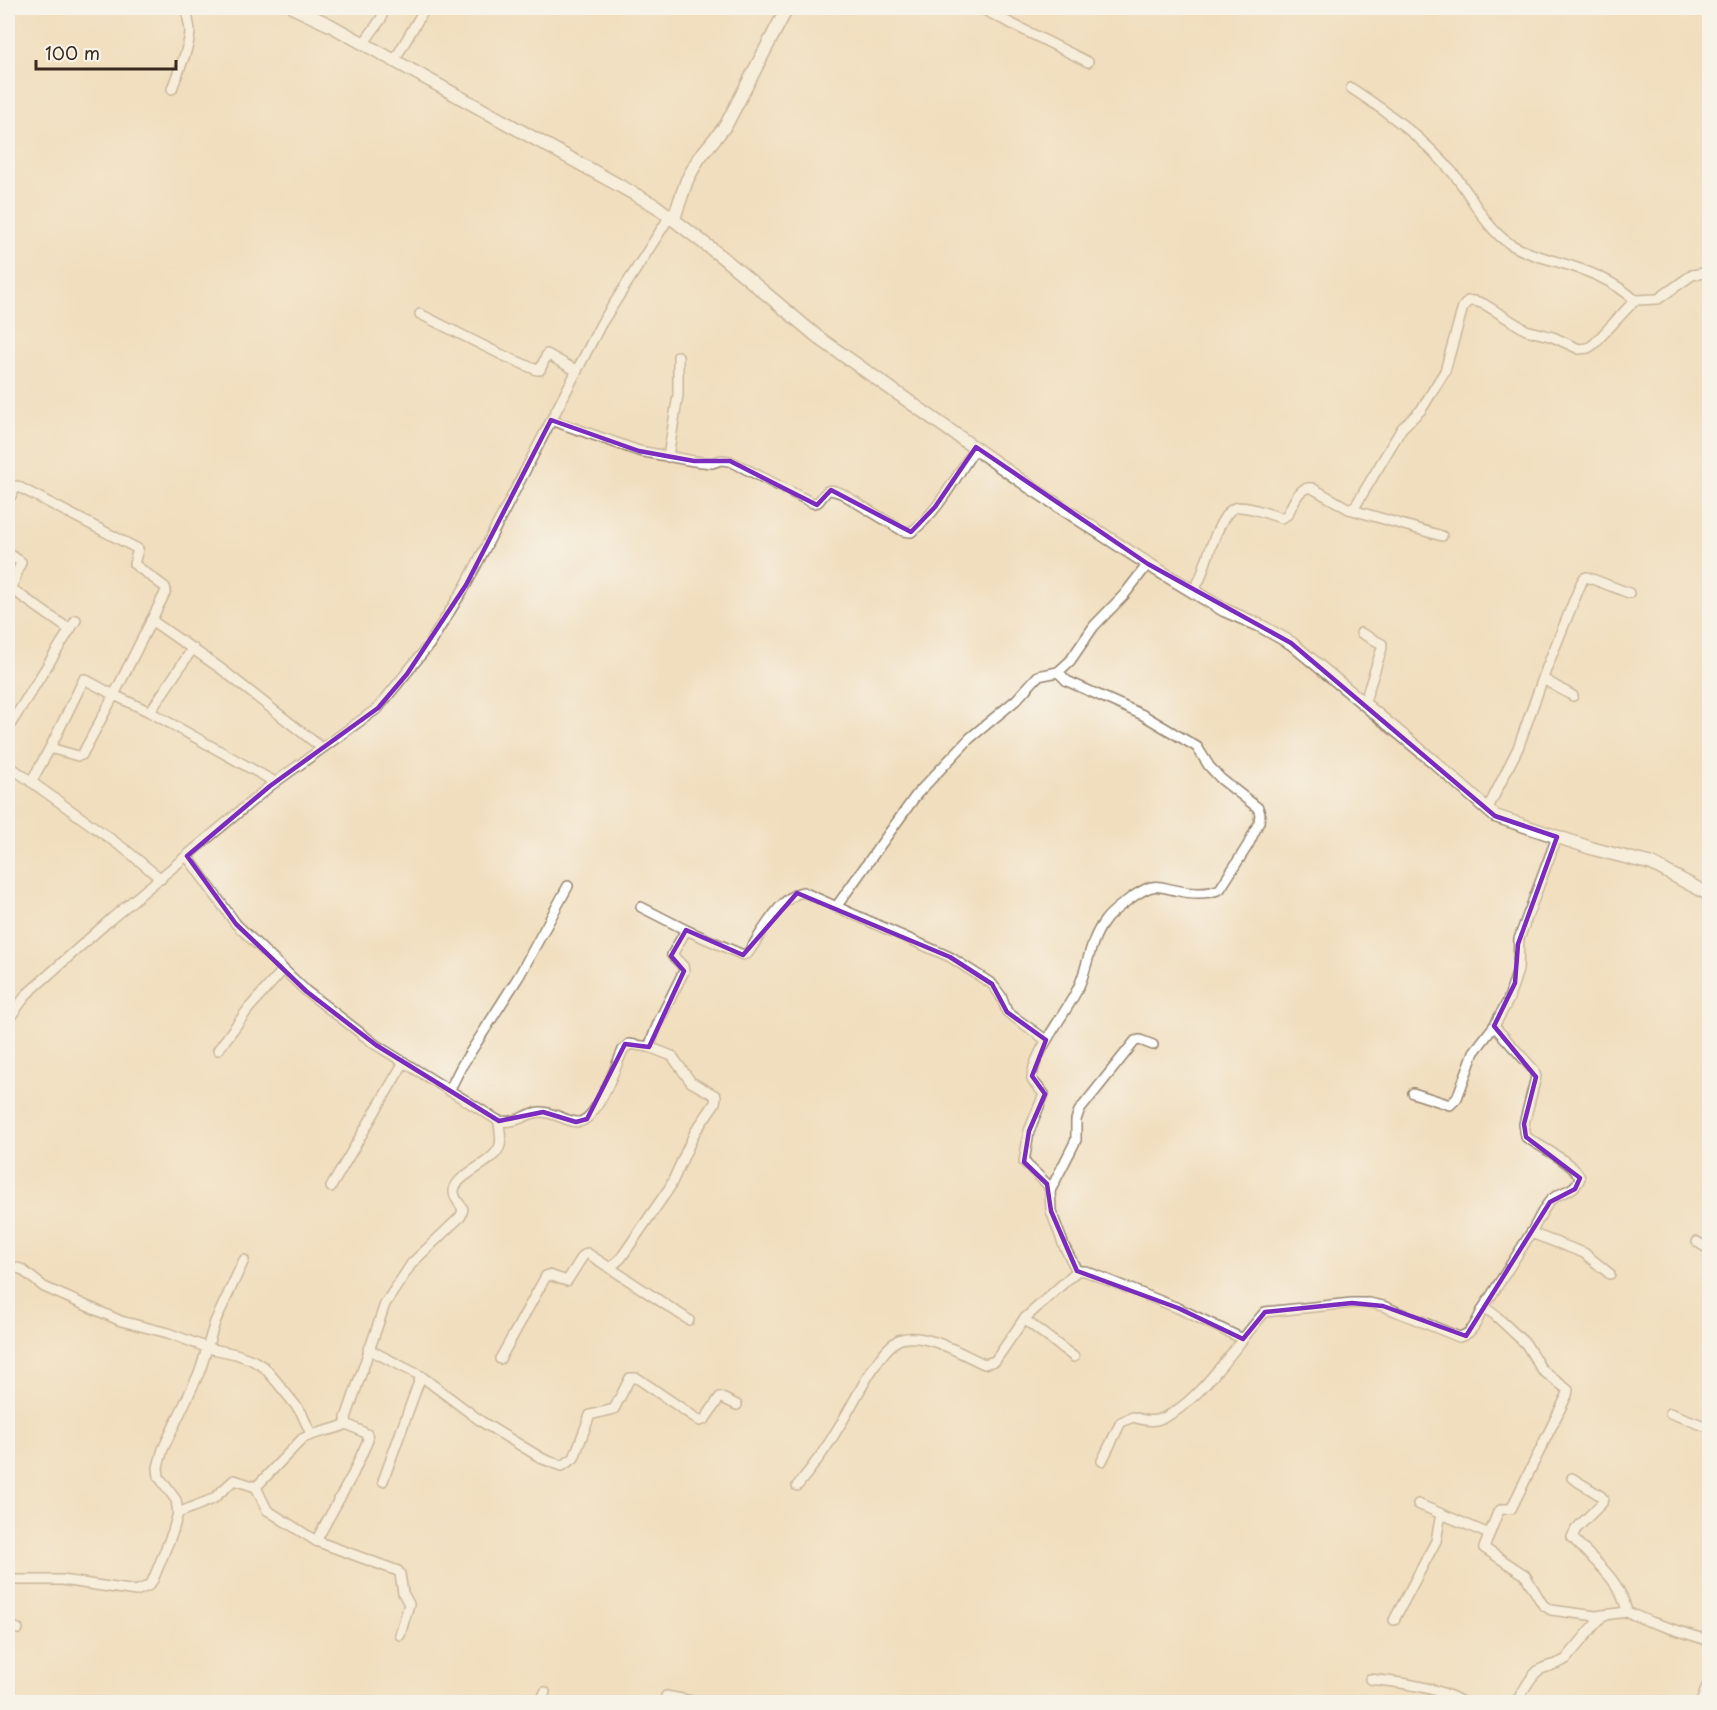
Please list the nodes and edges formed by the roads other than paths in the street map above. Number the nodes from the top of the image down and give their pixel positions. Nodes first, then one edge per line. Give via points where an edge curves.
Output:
1 (189, 8) edge
2 (294, 8) edge
3 (384, 8) edge
4 (425, 8) edge
5 (788, 8) edge
6 (980, 8) edge
7 (315, 12) edge
8 (363, 44) junction
9 (394, 61) junction
10 (1088, 62) dead end
11 (1351, 88) dead end
12 (172, 89) dead end
13 (672, 217) junction
14 (1710, 272) edge
15 (1635, 300) junction
16 (420, 314) dead end
17 (678, 356) dead end
18 (577, 371) junction
19 (551, 420) junction
20 (976, 447) junction
21 (668, 457) junction
22 (8, 500) edge
23 (1349, 509) junction
24 (1442, 536) dead end
25 (8, 553) edge
26 (1148, 564) junction
27 (1192, 591) junction
28 (1629, 593) dead end
29 (76, 620) dead end
30 (151, 620) junction
31 (70, 630) junction
32 (1361, 633) dead end
33 (193, 648) junction
34 (1058, 672) junction
35 (1543, 679) junction
36 (114, 695) junction
37 (1574, 696) dead end
38 (1364, 704) junction
39 (150, 712) junction
40 (8, 728) edge
41 (50, 748) junction
42 (322, 748) junction
43 (9, 769) edge
44 (30, 782) junction
45 (275, 782) junction
46 (1486, 810) junction
47 (1557, 837) junction
48 (187, 856) junction
49 (161, 879) junction
50 (568, 886) dead end
51 (1710, 895) edge
52 (641, 907) dead end
53 (836, 907) junction
54 (686, 930) junction
55 (283, 970) junction
56 (8, 1020) edge
57 (1494, 1026) junction
58 (1046, 1040) junction
59 (1153, 1045) dead end
60 (649, 1047) junction
61 (218, 1050) dead end
62 (404, 1062) junction
63 (448, 1091) junction
64 (1413, 1093) dead end
65 (499, 1121) junction
66 (331, 1187) dead end
67 (1050, 1191) junction
68 (1531, 1233) junction
69 (1697, 1242) dead end
70 (1710, 1250) edge
71 (244, 1260) dead end
72 (8, 1266) edge
73 (610, 1268) junction
74 (1077, 1271) junction
75 (1610, 1274) dead end
76 (1484, 1307) junction
77 (1024, 1319) junction
78 (690, 1320) dead end
79 (1243, 1339) junction
80 (208, 1348) junction
81 (368, 1349) junction
82 (1074, 1357) dead end
83 (500, 1359) dead end
84 (421, 1376) junction
85 (736, 1404) dead end
86 (1670, 1413) dead end
87 (346, 1424) junction
88 (1710, 1428) edge
89 (311, 1434) junction
90 (1102, 1461) dead end
91 (1572, 1478) dead end
92 (383, 1481) dead end
93 (256, 1486) junction
94 (797, 1486) dead end
95 (1418, 1504) dead end
96 (178, 1513) junction
97 (1442, 1514) junction
98 (1489, 1534) junction
99 (316, 1541) junction
100 (8, 1580) edge
101 (1627, 1611) junction
102 (1603, 1615) junction
103 (1394, 1620) dead end
104 (8, 1625) edge
105 (18, 1629) dead end
106 (400, 1635) dead end
107 (1710, 1641) edge
108 (1370, 1679) dead end
109 (1710, 1679) edge
110 (545, 1692) dead end
111 (666, 1696) dead end
112 (542, 1702) edge
113 (697, 1702) edge
114 (1462, 1702) edge
115 (1516, 1702) edge
116 (1701, 1702) edge

1 - 12 street via 188,42
2 - 7 street
3 - 8 street
4 - 9 street
5 - 13 street via 726,125 699,158
6 - 10 street
7 - 8 street
8 - 9 street
9 - 13 street
11 - 15 street via 1430,148 1489,226 1511,244 1534,256 1607,280
13 - 18 street via 601,324
13 - 20 street via 819,338
14 - 15 street via 1692,275 1658,299
15 - 23 street via 1594,344 1579,349 1526,330 1484,304 1468,301 1445,371 1421,410 1402,428 1360,501
16 - 18 street via 537,370 547,354
17 - 21 street via 678,395
18 - 19 street
19 - 21 street via 639,451
19 - 42 street via 489,543 429,645 378,708
20 - 21 street via 935,507 911,532 903,531 841,493 827,491 813,503 730,460 712,463
20 - 26 street
22 - 30 street via 17,486 139,549 134,564 166,591
23 - 24 street
23 - 27 street via 1306,487 1281,518 1231,508
25 - 31 street via 21,562 13,590
26 - 27 street
26 - 34 street
27 - 38 street via 1291,643
28 - 35 street via 1584,578
29 - 31 street
30 - 33 street
30 - 36 street
31 - 40 street
32 - 38 street via 1382,644
33 - 39 street
33 - 42 street
34 - 53 street via 1038,676 942,767 900,814
34 - 58 street via 1067,681 1143,715 1197,747 1221,779 1258,808 1260,818 1220,889 1200,892 1152,887 1106,918 1078,988
35 - 37 street
35 - 46 street via 1518,748
36 - 39 street
36 - 41 street via 82,755
36 - 41 street via 84,679
38 - 46 street
39 - 45 street
41 - 44 street
42 - 45 street
43 - 44 street
44 - 49 street
45 - 48 street
46 - 47 street
47 - 51 street via 1652,864
47 - 57 street via 1518,944 1515,983
48 - 49 street
48 - 55 street via 236,924
49 - 56 street via 47,975
50 - 63 street via 519,976
52 - 54 street
53 - 54 street via 808,894 796,893 743,955
53 - 58 street via 950,957 992,984 1007,1012
54 - 60 street via 672,955 684,971
55 - 61 street
55 - 62 street via 376,1045
57 - 64 street via 1474,1052 1454,1103 1450,1106
57 - 68 street via 1534,1070 1536,1077 1524,1124 1526,1137 1571,1167 1580,1178 1575,1189 1554,1197
58 - 67 street via 1032,1076 1044,1094 1023,1158
59 - 67 street via 1136,1041 1079,1111 1076,1140
60 - 65 street via 626,1046 587,1119 576,1122 543,1112
60 - 73 street via 672,1056 691,1082 716,1099 695,1132 670,1186
62 - 63 street
62 - 66 street
63 - 65 street
65 - 81 street via 501,1141 497,1151 458,1181 454,1189 463,1209 461,1216 428,1246 396,1285 384,1304
67 - 74 street via 1051,1211
68 - 75 street via 1584,1253
68 - 76 street
69 - 70 street
71 - 80 street via 214,1322
72 - 80 street via 21,1269 44,1287 121,1321
73 - 78 street
73 - 83 street via 586,1253 567,1281 546,1276
74 - 77 street
74 - 79 street via 1168,1304
76 - 79 street via 1471,1332 1459,1337 1383,1306 1352,1303 1265,1312
76 - 98 street via 1526,1344 1542,1370 1568,1390 1511,1509 1500,1510
77 - 82 street
77 - 94 street via 990,1364 928,1339 901,1339 890,1345 840,1427
79 - 90 street via 1203,1386 1170,1415 1156,1420 1133,1417 1122,1422
80 - 89 street via 236,1354 264,1367 301,1412
80 - 96 street via 158,1467 159,1477 176,1500
81 - 84 street
81 - 87 street
84 - 85 street via 482,1422 543,1459 562,1466 574,1458 590,1415 614,1409 630,1378 637,1378 700,1421 720,1397
84 - 92 street
86 - 88 street
87 - 89 street via 334,1431
87 - 99 street via 367,1434 368,1440
89 - 93 street
91 - 101 street via 1603,1499 1572,1537 1614,1581
93 - 96 street via 234,1480 213,1499
93 - 99 street via 267,1510
95 - 97 street
96 - 100 street via 153,1580 142,1590 62,1580
97 - 98 street
97 - 103 street via 1436,1541
98 - 102 street via 1484,1548 1525,1575 1546,1608
99 - 106 street via 398,1571 409,1604
101 - 102 street
101 - 107 street
102 - 115 street via 1566,1659 1534,1674
104 - 105 street
108 - 114 street via 1412,1685
109 - 116 street
110 - 112 street
111 - 113 street

